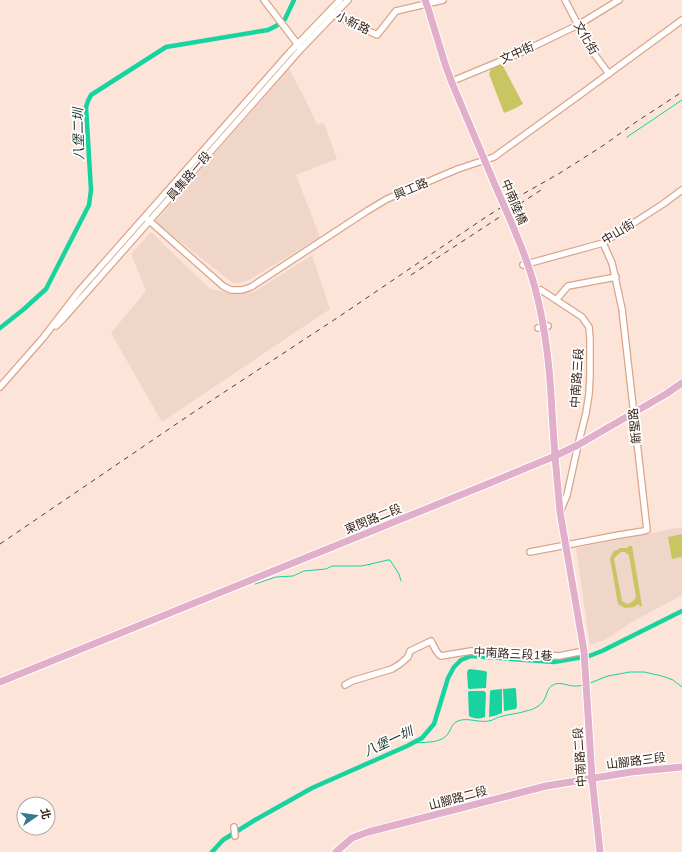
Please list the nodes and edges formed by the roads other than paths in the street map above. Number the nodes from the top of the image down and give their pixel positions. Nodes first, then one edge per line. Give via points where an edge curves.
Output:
1 (264, 0) edge
2 (340, 0) edge
3 (348, 0) edge
4 (443, 0) edge
5 (565, 0) edge
6 (619, 0) edge
7 (427, 4) edge
8 (332, 13) junction
9 (682, 20) edge
10 (578, 25) junction
11 (300, 47) junction
12 (609, 74) junction
13 (455, 80) dead end
14 (682, 190) edge
15 (147, 219) junction
16 (603, 243) junction
17 (523, 265) dead end
18 (616, 277) junction
19 (541, 290) dead end
20 (556, 300) junction
21 (548, 326) dead end
22 (538, 328) dead end
23 (682, 383) edge
24 (0, 387) edge
25 (552, 412) joint
26 (634, 413) junction
27 (578, 444) junction
28 (555, 456) junction
29 (560, 512) junction
30 (566, 545) junction
31 (530, 552) dead end
32 (584, 652) junction
33 (0, 682) edge
34 (344, 685) dead end
35 (682, 767) edge
36 (592, 778) junction
37 (234, 827) dead end
38 (235, 836) dead end
39 (336, 852) edge
40 (600, 852) edge

1 - 11 street
2 - 8 street
3 - 8 street
4 - 7 street
5 - 10 street, 文化街
6 - 10 street, 文中街
7 - 8 street, 小新路 via 396,11 377,35
7 - 25 main road, 中南陸橋, bridge via 452,83 531,274 544,331
8 - 11 street, 員集路一段
9 - 12 street, 興工路
10 - 12 street, 文化街 via 590,48
10 - 13 street, 文中街
11 - 15 street, 員集路一段
12 - 15 street, 興工路 via 494,157 387,199 248,289 231,290 223,286
14 - 16 street, 中山街
15 - 24 street, 員集路一段 via 63,319
16 - 17 street, 中山街
16 - 18 street, 新聖路
18 - 20 street via 568,286
18 - 26 street, 新聖路
19 - 20 street, 中南路三段
20 - 27 street, 中南路三段 via 582,317 589,327 589,394
21 - 22 street
23 - 26 main road, 東閔路二段
25 - 28 main road, 中南路三段
26 - 27 main road, 東閔路二段
26 - 30 street, 新聖路 via 647,530
27 - 28 main road, 東閔路二段
27 - 29 street, 中南路三段 via 567,495
28 - 29 main road, 中南路三段
28 - 33 main road, 東閔路二段
29 - 30 main road, 中南路三段
30 - 31 street
30 - 32 main road, 中南路三段
32 - 34 street, 中南路三段1巷 via 559,656 471,651 442,656 438,654 431,641 410,651 408,657 397,667
32 - 36 main road, 中南路二段
35 - 36 main road, 山腳路三段
36 - 39 main road, 山腳路二段 via 546,786 368,832 352,838
36 - 40 main road, 中南路二段
37 - 38 street

